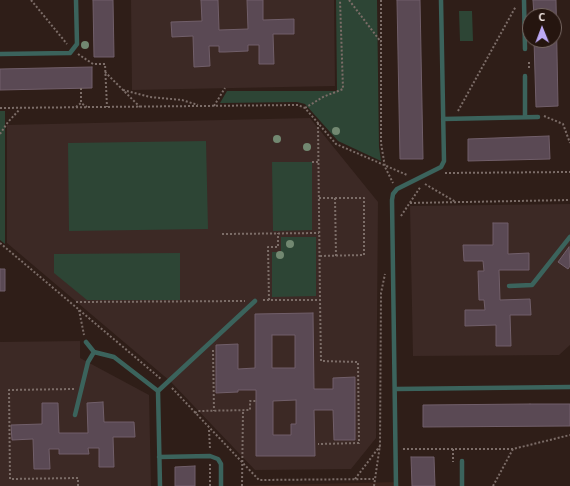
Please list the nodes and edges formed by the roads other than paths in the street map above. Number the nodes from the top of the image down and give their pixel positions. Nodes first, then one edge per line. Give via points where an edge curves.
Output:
1 (76, 0) edge
2 (442, 0) edge
3 (524, 0) edge
4 (525, 49) dead end
5 (0, 54) edge
6 (525, 76) dead end
7 (525, 117) junction
8 (538, 117) dead end
9 (443, 119) junction
10 (570, 237) edge
11 (509, 286) dead end
12 (255, 301) road end
13 (86, 342) road end
14 (94, 352) junction
15 (570, 387) edge
16 (395, 389) junction
17 (158, 390) junction
18 (75, 415) dead end
19 (159, 457) junction
20 (462, 461) dead end
21 (160, 486) edge
22 (222, 486) edge
23 (396, 486) edge
24 (462, 486) edge

1 - 5 lane via 76,44 70,53
2 - 9 lane
3 - 4 lane
6 - 7 lane
7 - 8 lane
7 - 9 lane
9 - 16 lane via 444,161 441,167 397,189 392,200
10 - 11 lane via 532,284
12 - 17 lane
13 - 14 lane
14 - 17 lane via 114,357
14 - 18 lane via 88,362
15 - 16 lane
16 - 23 lane
17 - 19 lane
19 - 21 lane
19 - 22 lane via 210,456 218,459 221,464
20 - 24 lane

